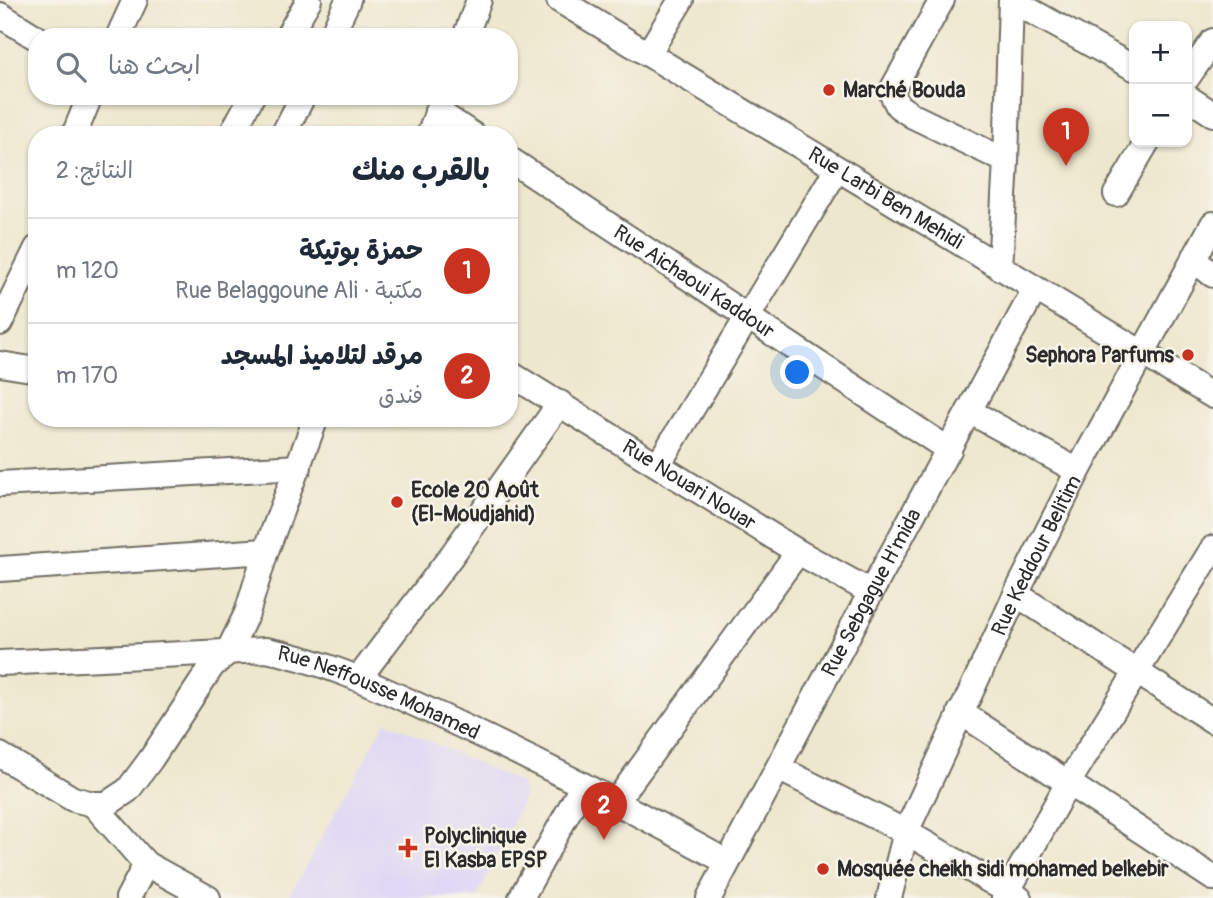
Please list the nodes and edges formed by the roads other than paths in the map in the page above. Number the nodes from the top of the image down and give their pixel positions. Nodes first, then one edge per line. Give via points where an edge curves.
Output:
1 (135, 0) edge
2 (309, 0) edge
3 (348, 0) edge
4 (479, 0) edge
5 (559, 0) edge
6 (681, 0) edge
7 (942, 0) edge
8 (1011, 0) edge
9 (0, 15) edge
10 (122, 28) edge
11 (292, 28) edge
12 (335, 28) edge
13 (468, 28) edge
14 (28, 32) edge
15 (1213, 41) edge
16 (648, 54) junction
17 (1129, 65) edge
18 (1192, 71) edge
19 (1192, 100) edge
20 (86, 105) edge
21 (248, 105) edge
22 (298, 105) edge
23 (440, 105) edge
24 (441, 105) edge
25 (1213, 114) edge
26 (78, 126) edge
27 (236, 126) edge
28 (288, 126) edge
29 (432, 126) edge
30 (463, 126) edge
31 (1144, 147) edge
32 (1006, 160) junction
33 (518, 165) edge
34 (837, 169) junction
35 (1116, 194) dead end
36 (1213, 224) edge
37 (1193, 259) junction
38 (28, 266) edge
39 (1000, 268) junction
40 (1213, 275) edge
41 (1035, 289) junction
42 (749, 316) junction
43 (0, 323) edge
44 (1143, 354) junction
45 (0, 364) edge
46 (28, 369) edge
47 (518, 378) edge
48 (1213, 396) edge
49 (560, 403) junction
50 (969, 411) junction
51 (314, 427) edge
52 (949, 450) junction
53 (658, 465) junction
54 (299, 467) junction
55 (1078, 471) junction
56 (0, 484) edge
57 (266, 551) junction
58 (798, 552) junction
59 (1210, 559) edge
60 (0, 569) edge
61 (871, 592) junction
62 (1016, 594) junction
63 (228, 652) junction
64 (0, 663) edge
65 (1136, 672) junction
66 (359, 678) junction
67 (960, 712) junction
68 (1213, 720) edge
69 (0, 755) edge
70 (778, 768) junction
71 (1068, 783) junction
72 (583, 785) junction
73 (616, 802) junction
74 (93, 804) junction
75 (905, 832) junction
76 (727, 862) junction
77 (146, 864) junction
78 (1213, 878) edge
79 (1011, 896) edge
80 (128, 898) edge
81 (208, 898) edge
82 (521, 898) edge
83 (709, 898) edge
84 (889, 898) edge

1 - 10 street
2 - 11 street
3 - 12 street
4 - 13 street
5 - 16 street, Rue Larbi Ben Mehidi
6 - 16 street
7 - 32 street via 893,88 894,100 913,116
8 - 17 street
8 - 32 street
9 - 14 street
15 - 18 street
16 - 34 street, Rue Larbi Ben Mehidi
19 - 25 street
20 - 26 street
21 - 27 street
22 - 28 street
23 - 29 street
24 - 30 street
31 - 35 street
32 - 39 street
33 - 42 street, Rue Aichaoui Kaddour
34 - 39 street, Rue Larbi Ben Mehidi
34 - 42 street
36 - 37 street, Rue Keddour Belitim
37 - 40 street
37 - 44 street, Rue Keddour Belitim
38 - 43 street
39 - 41 street, Rue Larbi Ben Mehidi
41 - 44 street, Rue Larbi Ben Mehidi
41 - 50 street, Rue Sebgague H'mida
42 - 52 street, Rue Aichaoui Kaddour
42 - 53 street
44 - 48 street, Rue Larbi Ben Mehidi
44 - 55 street, Rue Keddour Belitim
45 - 46 street
47 - 49 street, Rue Nouari Nouar
49 - 53 street, Rue Nouari Nouar
49 - 66 street
50 - 52 street, Rue Sebgague H'mida
50 - 55 street
51 - 54 street
52 - 61 street, Rue Sebgague H'mida
53 - 58 street, Rue Nouari Nouar
54 - 56 street
54 - 57 street
55 - 62 street, Rue Keddour Belitim
57 - 60 street
57 - 63 street via 247,614
58 - 61 street, Rue Nouari Nouar
58 - 73 street
59 - 65 street
61 - 70 street, Rue Sebgague H'mida
62 - 65 street
62 - 67 street, Rue Keddour Belitim
63 - 64 street, Rue Neffousse Mohamed
63 - 66 street, Rue Neffousse Mohamed via 287,654
63 - 74 street via 212,666 128,790 107,804
65 - 68 street
65 - 71 street
66 - 72 street, Rue Neffousse Mohamed
67 - 71 street
67 - 75 street, Rue Keddour Belitim
69 - 74 street via 73,799
70 - 75 street
70 - 76 street, Rue Sebgague H'mida
71 - 78 street
71 - 79 street
72 - 73 street, Rue Neffousse Mohamed
72 - 82 street
73 - 76 street, Rue Neffousse Mohamed
74 - 77 street
75 - 79 street
75 - 84 street, Rue Keddour Belitim
76 - 83 street, Rue Sebgague H'mida
77 - 80 street
77 - 81 street

